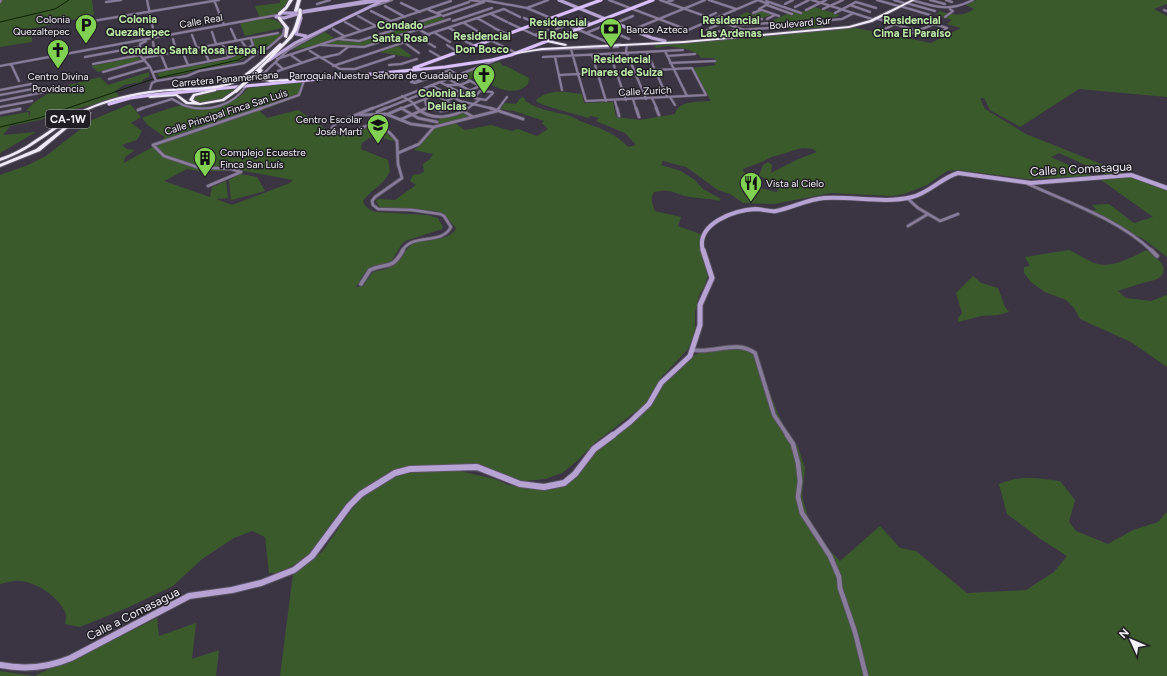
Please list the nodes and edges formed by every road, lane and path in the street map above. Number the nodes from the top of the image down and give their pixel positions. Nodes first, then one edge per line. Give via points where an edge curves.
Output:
1 (121, 0) edge
2 (147, 0) edge
3 (214, 0) edge
4 (219, 0) edge
5 (291, 0) edge
6 (299, 0) edge
7 (303, 0) edge
8 (330, 0) edge
9 (388, 0) edge
10 (392, 0) edge
11 (496, 0) edge
12 (548, 0) edge
13 (559, 0) edge
14 (601, 0) edge
15 (609, 0) edge
16 (653, 0) edge
17 (660, 0) edge
18 (673, 0) edge
19 (705, 0) edge
20 (709, 0) edge
21 (758, 0) edge
22 (762, 0) edge
23 (793, 0) edge
24 (811, 0) edge
25 (826, 0) edge
26 (843, 0) edge
27 (877, 0) edge
28 (894, 0) edge
29 (912, 0) edge
30 (930, 0) edge
31 (946, 0) edge
32 (973, 0) edge
33 (364, 1) edge
34 (376, 1) edge
35 (451, 1) edge
36 (470, 1) edge
37 (484, 1) edge
38 (492, 1) junction
39 (106, 2) dead end
40 (334, 2) dead end
41 (488, 2) edge
42 (666, 2) junction
43 (952, 2) dead end
44 (401, 3) dead end
45 (820, 3) junction
46 (905, 3) junction
47 (317, 4) dead end
48 (370, 4) junction
49 (785, 4) dead end
50 (945, 4) dead end
51 (767, 5) junction
52 (850, 5) junction
53 (385, 6) dead end
54 (831, 6) junction
55 (899, 6) junction
56 (795, 7) dead end
57 (316, 8) dead end
58 (467, 8) junction
59 (492, 8) dead end
60 (527, 8) junction
61 (578, 8) junction
62 (876, 8) dead end
63 (631, 9) junction
64 (683, 9) junction
65 (736, 9) junction
66 (823, 9) dead end
67 (842, 9) junction
68 (949, 9) junction
69 (429, 10) junction
70 (761, 10) junction
71 (806, 10) dead end
72 (1164, 10) dead end
73 (371, 11) dead end
74 (1167, 11) edge
75 (150, 12) junction
76 (420, 12) junction
77 (538, 12) junction
78 (870, 12) dead end
79 (935, 12) dead end
80 (298, 13) junction
81 (437, 13) junction
82 (716, 13) dead end
83 (753, 13) dead end
84 (801, 13) dead end
85 (835, 13) dead end
86 (854, 13) junction
87 (290, 14) junction
88 (358, 14) junction
89 (491, 14) junction
90 (792, 14) dead end
91 (775, 15) junction
92 (930, 15) dead end
93 (278, 16) junction
94 (442, 16) junction
95 (633, 16) dead end
96 (779, 16) dead end
97 (912, 16) dead end
98 (945, 16) dead end
99 (405, 17) junction
100 (520, 17) dead end
101 (707, 17) junction
102 (477, 18) junction
103 (524, 18) dead end
104 (551, 18) junction
105 (768, 18) dead end
106 (450, 19) junction
107 (580, 19) dead end
108 (605, 19) junction
109 (658, 19) junction
110 (713, 19) junction
111 (762, 19) dead end
112 (874, 19) junction
113 (341, 20) junction
114 (391, 21) junction
115 (453, 21) junction
116 (821, 21) dead end
117 (345, 22) dead end
118 (385, 23) junction
119 (464, 23) junction
120 (537, 23) junction
121 (616, 23) junction
122 (723, 23) junction
123 (772, 23) dead end
124 (235, 24) junction
125 (460, 24) junction
126 (592, 24) junction
127 (898, 24) junction
128 (224, 25) junction
129 (285, 25) junction
130 (568, 25) junction
131 (376, 26) junction
132 (731, 26) junction
133 (84, 27) dead end
134 (783, 27) dead end
135 (450, 28) junction
136 (710, 28) dead end
137 (231, 29) dead end
138 (332, 29) dead end
139 (395, 29) junction
140 (418, 29) junction
141 (522, 29) junction
142 (556, 29) dead end
143 (578, 29) junction
144 (548, 30) dead end
145 (632, 30) junction
146 (707, 30) dead end
147 (744, 30) junction
148 (918, 30) junction
149 (944, 30) dead end
150 (360, 31) junction
151 (885, 31) dead end
152 (212, 32) dead end
153 (278, 33) dead end
154 (435, 33) junction
155 (586, 33) junction
156 (507, 34) junction
157 (192, 35) dead end
158 (429, 35) junction
159 (535, 35) junction
160 (344, 36) junction
161 (464, 36) dead end
162 (906, 36) dead end
163 (286, 37) junction
164 (557, 37) junction
165 (937, 37) dead end
166 (155, 38) junction
167 (337, 38) junction
168 (420, 38) junction
169 (173, 39) dead end
170 (251, 39) junction
171 (629, 39) dead end
172 (236, 40) junction
173 (463, 40) dead end
174 (491, 40) junction
175 (652, 40) junction
176 (548, 41) junction
177 (153, 42) dead end
178 (242, 42) dead end
179 (450, 42) dead end
180 (603, 42) junction
181 (405, 43) junction
182 (216, 44) junction
183 (281, 44) junction
184 (556, 44) junction
185 (140, 45) junction
186 (270, 45) junction
187 (319, 45) junction
188 (447, 45) dead end
189 (616, 45) junction
190 (627, 45) junction
191 (223, 46) dead end
192 (475, 46) junction
193 (348, 47) junction
194 (435, 47) dead end
195 (197, 48) junction
196 (566, 48) junction
197 (203, 49) dead end
198 (246, 49) junction
199 (571, 49) junction
200 (530, 50) junction
201 (683, 50) dead end
202 (249, 51) junction
203 (310, 51) dead end
204 (430, 51) dead end
205 (665, 51) junction
206 (176, 52) junction
207 (259, 52) junction
208 (458, 52) junction
209 (627, 52) junction
210 (647, 52) junction
211 (183, 53) dead end
212 (290, 53) junction
213 (419, 53) dead end
214 (516, 53) junction
215 (610, 54) junction
216 (695, 54) dead end
217 (140, 55) junction
218 (155, 55) junction
219 (511, 55) junction
220 (592, 55) junction
221 (394, 56) dead end
222 (574, 56) junction
223 (667, 56) junction
224 (85, 57) dead end
225 (162, 57) dead end
226 (229, 57) junction
227 (413, 57) dead end
228 (555, 57) junction
229 (320, 58) junction
230 (543, 58) dead end
231 (144, 59) junction
232 (277, 59) junction
233 (440, 59) junction
234 (209, 61) junction
235 (715, 61) dead end
236 (266, 63) junction
237 (276, 63) dead end
238 (302, 63) junction
239 (670, 63) junction
240 (11, 64) junction
241 (93, 64) dead end
242 (188, 65) junction
243 (389, 65) dead end
244 (0, 66) edge
245 (333, 66) junction
246 (150, 67) junction
247 (445, 67) junction
248 (434, 68) junction
249 (673, 68) junction
250 (283, 69) junction
251 (654, 69) junction
252 (167, 70) junction
253 (450, 70) junction
254 (634, 70) junction
255 (616, 71) junction
256 (102, 72) dead end
257 (154, 72) junction
258 (598, 72) junction
259 (578, 73) junction
260 (458, 74) junction
261 (559, 75) junction
262 (277, 76) dead end
263 (320, 78) junction
264 (448, 78) junction
265 (109, 79) dead end
266 (286, 80) junction
267 (19, 81) dead end
268 (156, 81) junction
269 (246, 81) junction
270 (304, 81) junction
271 (422, 81) dead end
272 (470, 81) junction
273 (440, 82) junction
274 (31, 84) dead end
275 (431, 85) junction
276 (446, 85) junction
277 (460, 85) junction
278 (246, 86) junction
279 (38, 88) dead end
280 (424, 88) junction
281 (150, 89) dead end
282 (0, 90) edge
283 (234, 90) junction
284 (562, 90) dead end
285 (429, 91) junction
286 (471, 91) junction
287 (44, 92) dead end
288 (458, 92) junction
289 (143, 94) junction
290 (463, 94) junction
291 (0, 95) edge
292 (435, 95) junction
293 (402, 96) junction
294 (687, 96) junction
295 (507, 97) dead end
296 (670, 97) junction
297 (441, 98) junction
298 (454, 98) junction
299 (652, 98) junction
300 (667, 98) junction
301 (425, 99) junction
302 (633, 99) junction
303 (646, 99) junction
304 (408, 100) junction
305 (479, 100) junction
306 (615, 100) junction
307 (626, 100) junction
308 (0, 101) edge
309 (32, 101) dead end
310 (446, 101) junction
311 (606, 101) junction
312 (414, 103) junction
313 (110, 104) junction
314 (437, 104) junction
315 (451, 104) junction
316 (474, 105) junction
317 (675, 105) dead end
318 (0, 107) edge
319 (401, 108) junction
320 (430, 108) junction
321 (458, 108) junction
322 (20, 109) dead end
323 (138, 110) dead end
324 (421, 111) junction
325 (464, 111) junction
326 (497, 111) junction
327 (0, 113) edge
328 (374, 113) junction
329 (387, 114) junction
330 (353, 115) junction
331 (411, 115) junction
332 (659, 115) dead end
333 (619, 116) dead end
334 (473, 117) junction
335 (639, 118) dead end
336 (402, 119) junction
337 (523, 119) dead end
338 (437, 122) dead end
339 (434, 127) junction
340 (398, 153) junction
341 (0, 160) edge
342 (0, 166) edge
343 (1027, 183) junction
344 (208, 186) dead end
345 (1167, 188) edge
346 (907, 198) junction
347 (928, 214) junction
348 (958, 214) dead end
349 (908, 226) dead end
350 (1157, 256) dead end
351 (361, 284) dead end
352 (693, 350) junction
353 (0, 665) edge
354 (866, 676) edge

1 - 39 street
2 - 75 street
3 - 4 street
3 - 75 street
3 - 128 street
5 - 93 highway
6 - 80 highway
7 - 80 highway
8 - 40 street
8 - 47 street
9 - 34 main road
10 - 88 street
11 - 38 street
12 - 60 street
13 - 61 main road
14 - 61 main road
15 - 63 street
16 - 63 main road, Carretera Panamericana
17 - 42 street
18 - 42 street
19 - 64 street
20 - 65 street
21 - 51 street
21 - 65 street
22 - 84 street
23 - 49 street
24 - 45 street
24 - 56 street
25 - 45 street
26 - 54 street
27 - 55 street
28 - 46 street
29 - 46 highway, Boulevard Sur
29 - 68 street
30 - 50 street
31 - 43 street
32 - 68 street
33 - 34 main road
33 - 48 main road
33 - 57 street
33 - 87 main road
34 - 48 main road
34 - 87 main road
34 - 88 main road
35 - 69 street
36 - 37 street
36 - 81 street
37 - 41 street
37 - 58 street
38 - 41 street
38 - 60 street
41 - 58 street
41 - 77 street
42 - 64 street
44 - 76 street
45 - 54 street
45 - 71 street
46 - 55 highway, Boulevard Sur
46 - 79 street
48 - 80 main road via 306,36 296,34 301,18
51 - 70 street via 758,9
51 - 90 street
52 - 62 street via 857,2
52 - 67 street
52 - 78 street
53 - 99 street
54 - 66 street
54 - 67 street
55 - 92 street
55 - 112 highway, Boulevard Sur
58 - 94 street
59 - 115 street
60 - 77 street
61 - 104 main road
61 - 108 main road
63 - 108 main road, Carretera Panamericana
63 - 109 street
64 - 101 street
64 - 109 street
65 - 110 street
67 - 85 street
67 - 86 street
68 - 98 street via 953,11
69 - 76 street
69 - 81 street
70 - 83 street
70 - 91 street
72 - 74 street
73 - 114 street
75 - 133 street via 81,23
75 - 166 street
76 - 99 street
77 - 104 street
80 - 163 highway
80 - 236 highway via 291,37
81 - 94 street
82 - 101 street
86 - 112 street
86 - 116 street via 842,19
87 - 93 main road
87 - 93 main road
88 - 113 main road
88 - 131 street
89 - 100 street via 504,9
89 - 102 street
89 - 141 street
91 - 96 street
91 - 105 street
93 - 124 street, Calle Real
93 - 129 highway
94 - 106 street
94 - 139 street
95 - 121 street
97 - 127 street
99 - 114 street
101 - 110 street
102 - 119 street
102 - 156 street
103 - 120 street
104 - 120 main road
104 - 130 street
106 - 115 street
106 - 140 street
107 - 126 street
108 - 121 main road
108 - 126 main road, Carretera Panamericana
109 - 110 street via 688,30
109 - 145 street
110 - 122 street
111 - 122 street
112 - 127 street
112 - 175 highway, Boulevard Sur via 846,26
112 - 190 highway, Boulevard Sur via 861,25 844,27
113 - 212 street
113 - 236 main road via 295,42
114 - 118 street
115 - 125 street
117 - 150 street
118 - 131 street
118 - 139 street
119 - 125 street
119 - 174 street
120 - 141 main road
121 - 145 main road
122 - 132 street
122 - 136 street
123 - 132 street
124 - 128 street, Calle Real
124 - 185 street via 143,42
125 - 135 street
126 - 143 main road, Carretera Panamericana
127 - 148 street
127 - 151 street via 883,30
128 - 166 street, Calle Real
129 - 163 highway
129 - 186 street via 283,35
130 - 142 street
130 - 143 street
131 - 150 street
132 - 147 street
134 - 147 street
135 - 154 street
135 - 161 street
137 - 172 street
138 - 160 street
139 - 167 street via 359,41
140 - 158 street
140 - 193 street via 364,47
141 - 156 main road
141 - 159 street
143 - 155 street
143 - 164 main road, Carretera Panamericana
144 - 159 street
145 - 175 main road
146 - 147 street
148 - 149 street via 934,24 947,28
148 - 162 street
148 - 165 street
150 - 160 street
152 - 182 street
153 - 170 street
154 - 158 street
154 - 179 street
155 - 171 street via 601,27
155 - 180 street
156 - 174 main road
157 - 195 street
158 - 168 street
159 - 176 street
160 - 167 street
163 - 183 highway
164 - 176 main road, Carretera Panamericana
164 - 184 highway
166 - 240 street, Calle Real
167 - 187 street
168 - 181 street
168 - 194 street
169 - 206 street
170 - 172 street
170 - 198 street via 253,45
172 - 182 street
173 - 192 street
174 - 192 main road
174 - 214 street
175 - 189 highway, Boulevard Sur
176 - 184 highway, Boulevard Sur
176 - 214 main road, Carretera Panamericana
177 - 218 street
178 - 198 street
180 - 184 highway, Boulevard Sur
180 - 189 highway, Boulevard Sur
181 - 213 street
181 - 245 street
182 - 195 street
183 - 269 highway
183 - 289 highway via 233,82 220,86
185 - 217 street
185 - 224 street
186 - 202 street via 258,51
186 - 207 street
187 - 193 street
187 - 212 street
188 - 208 street
189 - 190 highway, Boulevard Sur
189 - 196 highway, Boulevard Sur
189 - 199 street
189 - 209 street
190 - 209 street
191 - 226 street
192 - 208 main road
193 - 229 street via 339,54
195 - 206 street
196 - 199 highway
196 - 200 highway, Boulevard Sur
197 - 234 street
198 - 202 street
198 - 226 street
199 - 200 street
199 - 222 street
200 - 214 highway, Boulevard Sur
201 - 205 street
202 - 207 street
203 - 229 street
204 - 233 street
205 - 210 street
205 - 223 street
206 - 218 street
207 - 268 street via 236,65
208 - 233 main road
209 - 210 street
209 - 215 street
209 - 254 street
210 - 251 street
211 - 242 street
212 - 232 street
212 - 232 street
212 - 238 street
214 - 219 main road, Carretera Panamericana
215 - 220 street
215 - 255 street
216 - 223 street
217 - 231 street
217 - 241 street
218 - 231 street
219 - 247 main road, Carretera Panamericana
219 - 260 street
220 - 222 street
220 - 258 street
221 - 245 street via 355,69 340,69
222 - 228 street
222 - 259 street
223 - 239 street
225 - 252 street
226 - 234 street
227 - 243 street via 417,59
228 - 230 street
228 - 261 street
229 - 238 street
229 - 245 street
231 - 246 street
231 - 256 street
232 - 266 street via 263,76
233 - 248 main road via 423,67
233 - 263 main road, Carretera Panamericana via 405,70
234 - 242 street
235 - 239 street
236 - 266 highway via 257,75 260,79
236 - 269 highway
237 - 250 street
238 - 250 street
239 - 249 street
240 - 244 street, Calle Real
240 - 267 street
242 - 252 street
246 - 257 street
246 - 265 street
247 - 248 main road, Carretera Panamericana
247 - 253 street
248 - 270 main road, Carretera Panamericana
249 - 251 street
249 - 294 street
249 - 294 street, Calle Zurich via 692,68 706,95
250 - 262 street via 278,71
251 - 254 street
251 - 300 street
252 - 257 street
253 - 260 street
253 - 271 street
254 - 255 street
254 - 303 street
255 - 258 street
255 - 307 street
257 - 268 street
258 - 259 street
258 - 311 street
259 - 261 street
259 - 311 street, Calle Zurich via 586,101
260 - 264 street
260 - 272 street
261 - 284 street
263 - 266 highway
263 - 289 main road, Carretera Panamericana
264 - 273 street
264 - 277 street
268 - 281 street
269 - 283 highway, bridge
270 - 278 main road, Carretera Panamericana
270 - 344 street, Calle Principal Finca San Luis via 299,95 293,98 154,144 164,156 201,168 241,172
272 - 277 street
272 - 286 street via 480,86
273 - 275 street
273 - 276 street
274 - 282 street
275 - 280 street
275 - 298 street
276 - 277 street
276 - 288 street
277 - 286 street
277 - 288 street via 462,89
278 - 283 main road, Carretera Panamericana
278 - 323 street via 236,99 218,105 191,107 172,99
279 - 291 street
280 - 285 street
280 - 293 street
283 - 283 highway via 225,98 212,102 196,103 191,100 199,93
283 - 313 main road, Carretera Panamericana via 141,96
283 - 313 highway via 226,99 204,104 190,104 173,95 137,98
285 - 292 street
285 - 304 street
286 - 290 street
287 - 308 street
288 - 290 street
289 - 341 highway, Carretera Panamericana / CA-1W via 87,110 61,123 27,148
290 - 298 street
292 - 297 street
292 - 301 street
293 - 304 street
293 - 330 street
294 - 296 street, Calle Zurich
295 - 326 street
296 - 300 street, Calle Zurich
296 - 317 street
297 - 310 street
297 - 314 street via 436,101
298 - 310 street
298 - 316 street
299 - 300 street, Calle Zurich
299 - 303 street, Calle Zurich
299 - 332 street
301 - 312 street
301 - 320 street via 426,105
302 - 303 street, Calle Zurich
302 - 307 street, Calle Zurich
302 - 335 street
304 - 312 street
304 - 328 street
305 - 305 street via 474,98 481,91 493,93 487,100
305 - 316 street
306 - 307 street, Calle Zurich
306 - 311 street, Calle Zurich
306 - 333 street
309 - 318 street
310 - 315 street
312 - 319 street
312 - 324 street
313 - 342 highway, Carretera Panamericana / CA-1W via 77,119 38,150
314 - 315 street
314 - 320 street
315 - 321 street
316 - 325 street
316 - 326 street
319 - 329 street
319 - 331 street
320 - 321 street via 445,111
320 - 324 street
321 - 325 street
322 - 327 street
324 - 325 street via 443,116
324 - 331 street
325 - 334 street
326 - 334 street
326 - 337 street
328 - 329 street
328 - 330 street
329 - 336 street
330 - 340 street via 336,122 333,130 347,134 365,126 377,125 389,132 397,141
331 - 336 street
331 - 338 street
334 - 339 street
336 - 339 street via 420,126
339 - 340 street via 419,144
340 - 351 street via 402,178 381,191 372,201 373,205 378,209 438,214 444,216 450,230 444,235 406,244 398,259 392,264 372,269
343 - 345 main road, Calle a Comasagua via 1128,174
343 - 346 main road, Calle a Comasagua via 956,173 919,196
343 - 350 street via 1117,227 1144,243
346 - 347 street
346 - 352 main road, Calle a Comasagua via 822,198 775,211 746,210 711,224 705,232 702,246 712,278 700,305 700,325
347 - 348 street via 941,221
347 - 349 street
352 - 353 main road, Calle a Comasagua via 688,359 661,382 649,404 630,422 591,451 575,474 564,483 544,487 520,484 477,467 395,473 361,494 312,556 287,574 232,590 189,596 52,666 22,668
352 - 354 street via 706,352 742,346 755,353 774,415 793,444 798,463 798,497 802,513 830,556 839,577

